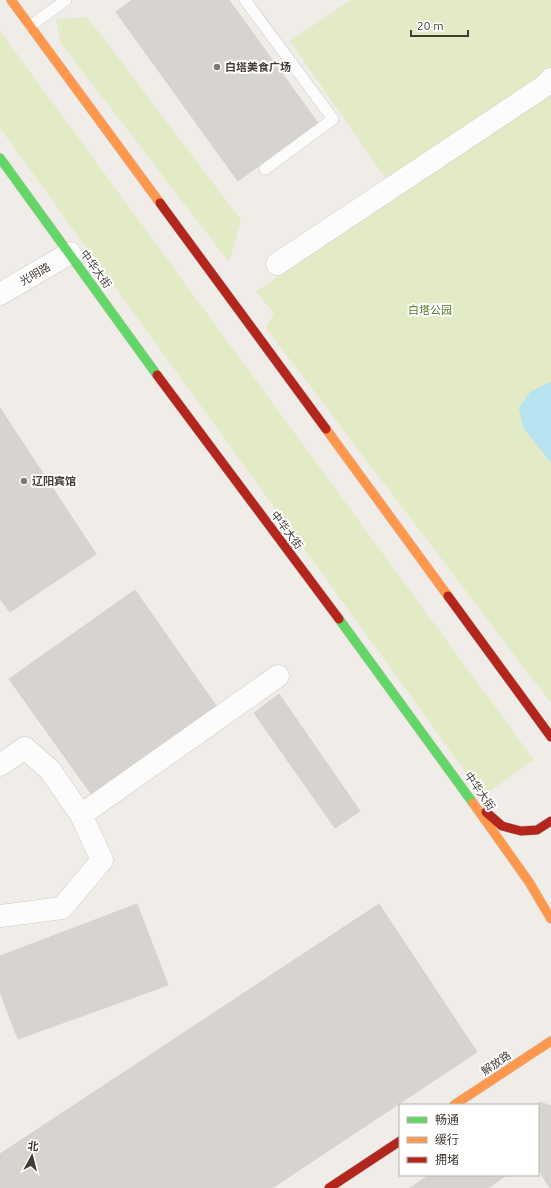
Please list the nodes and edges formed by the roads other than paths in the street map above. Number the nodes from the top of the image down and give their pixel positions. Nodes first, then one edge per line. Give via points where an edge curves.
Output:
1 (11, 0) edge
2 (66, 0) edge
3 (245, 0) edge
4 (30, 26) junction
5 (551, 79) edge
6 (0, 158) edge
7 (265, 169) dead end
8 (70, 254) junction
9 (277, 264) dead end
10 (0, 294) edge
11 (278, 676) dead end
12 (551, 737) edge
13 (0, 766) edge
14 (470, 798) junction
15 (81, 815) junction
16 (551, 821) edge
17 (0, 916) edge
18 (551, 919) edge
19 (551, 1041) edge
20 (456, 1104) edge
21 (399, 1142) edge
22 (329, 1188) edge

1 - 4 main road
2 - 4 lane
3 - 7 lane via 333,120
4 - 12 main road
5 - 9 street via 543,87
6 - 8 main road, 中华大街
8 - 10 street, 光明路
8 - 14 main road, 中华大街
11 - 15 street
13 - 15 street via 24,748 50,770
14 - 16 main road via 502,826 521,832 537,830
14 - 18 main road, 中华大街 via 529,882
15 - 17 street via 102,860 62,908
19 - 20 main road, 解放路
21 - 22 main road

